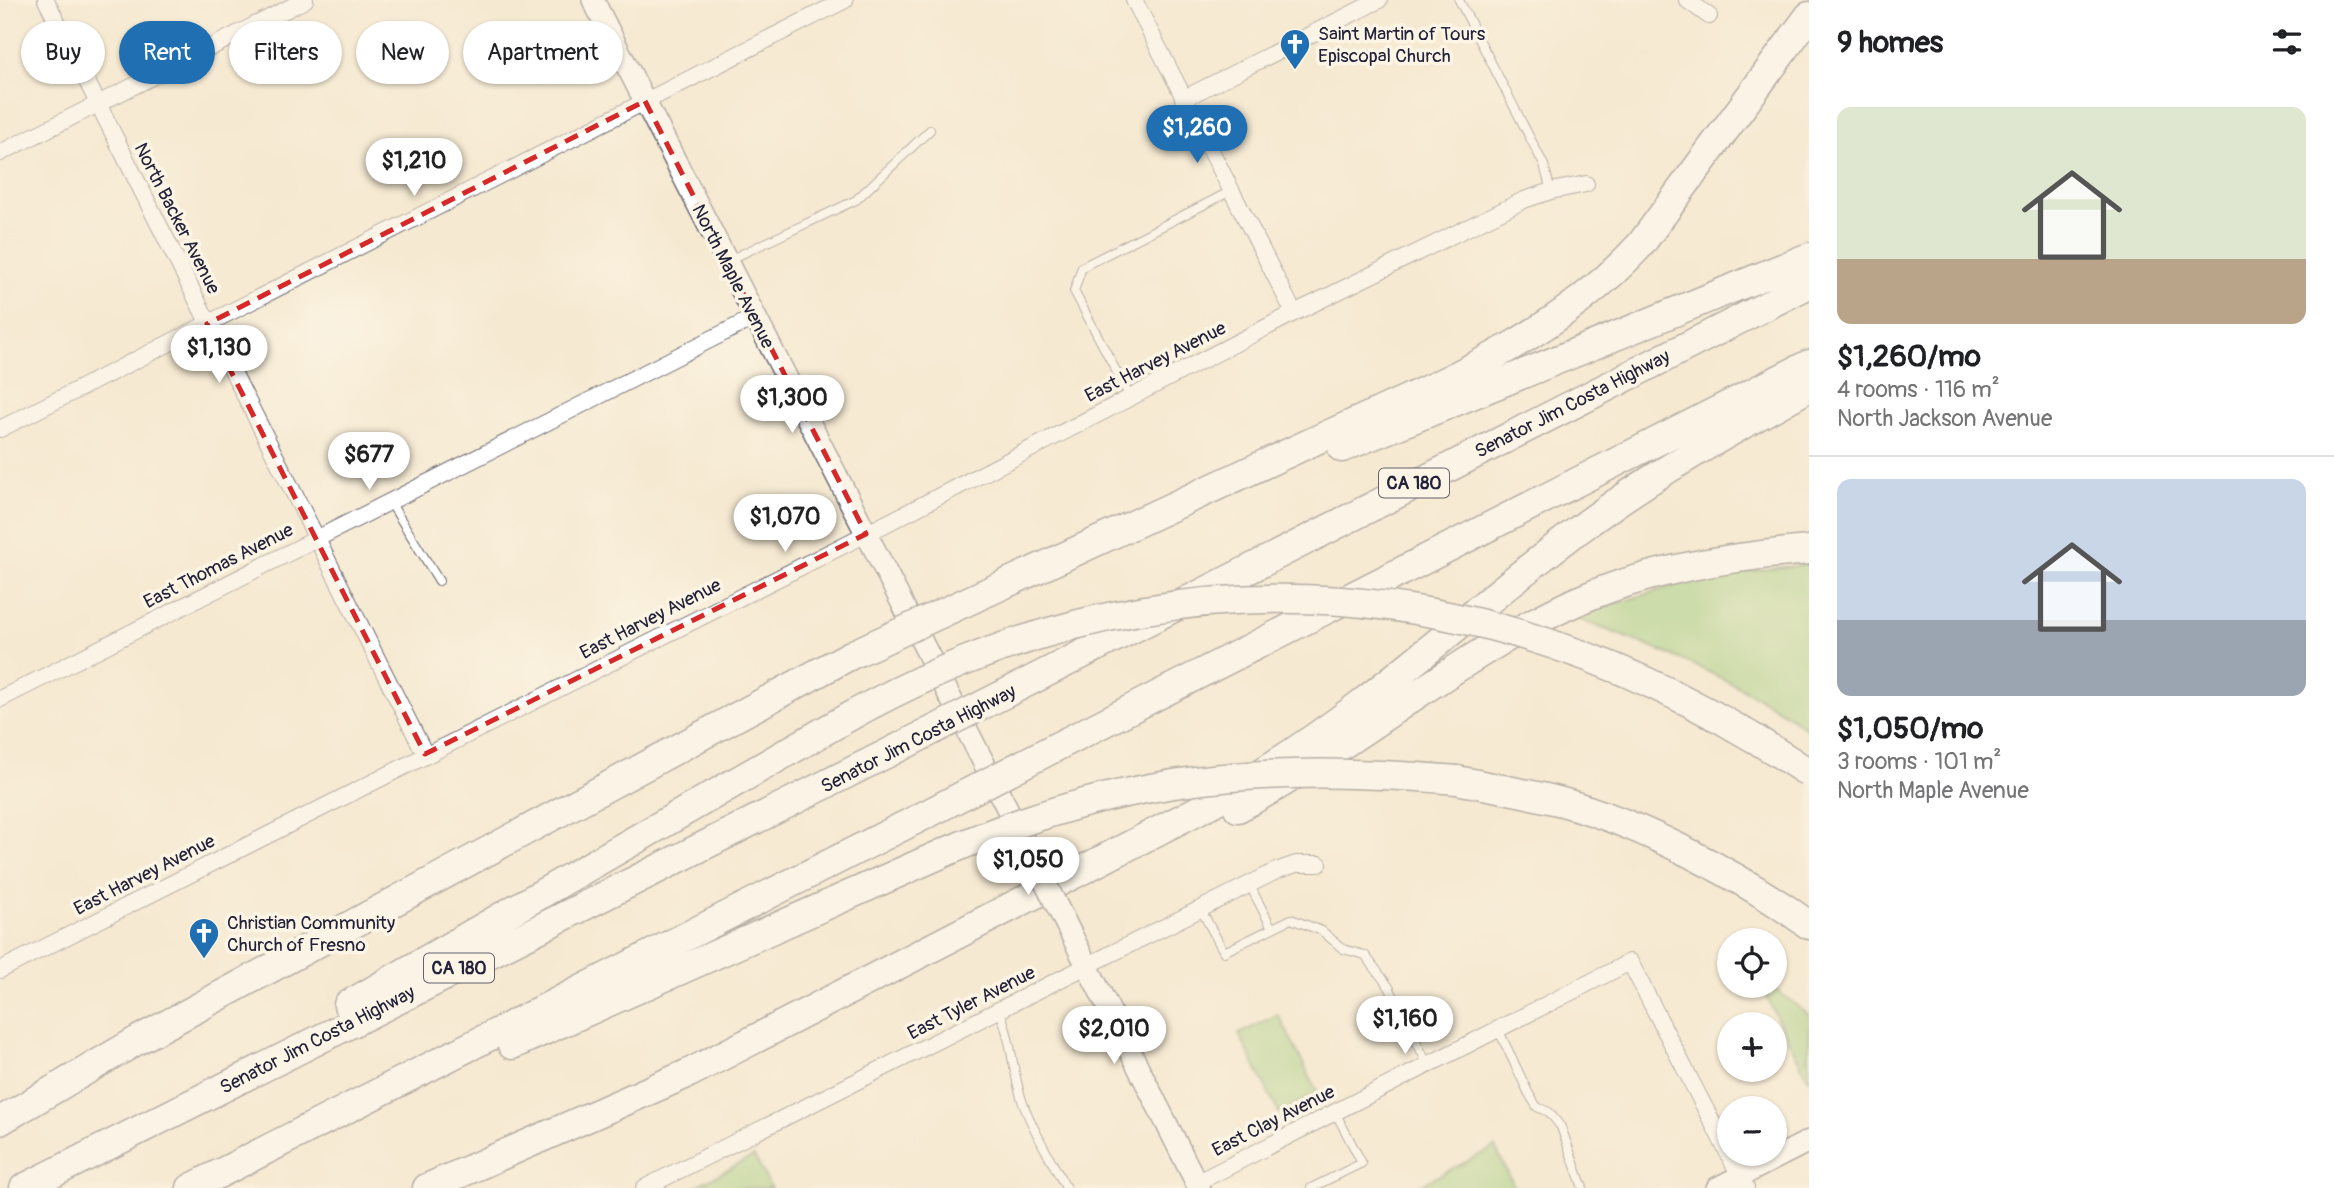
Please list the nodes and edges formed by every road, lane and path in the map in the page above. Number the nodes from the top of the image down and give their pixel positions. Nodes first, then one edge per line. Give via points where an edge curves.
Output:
1 (46, 0) edge
2 (305, 0) edge
3 (593, 0) edge
4 (845, 0) edge
5 (1134, 0) edge
6 (1379, 0) edge
7 (1459, 0) edge
8 (1687, 0) edge
9 (1709, 16) dead end
10 (1809, 16) edge
11 (1183, 99) junction
12 (645, 101) junction
13 (97, 104) junction
14 (930, 130) dead end
15 (0, 153) edge
16 (1586, 184) dead end
17 (1231, 191) junction
18 (1551, 191) junction
19 (1809, 257) edge
20 (727, 261) junction
21 (1809, 284) edge
22 (1294, 313) junction
23 (755, 317) junction
24 (207, 324) junction
25 (1809, 364) edge
26 (1809, 387) edge
27 (1130, 397) junction
28 (0, 429) edge
29 (390, 502) junction
30 (866, 534) junction
31 (319, 538) junction
32 (1809, 550) edge
33 (439, 580) dead end
34 (979, 596) junction
35 (0, 699) edge
36 (425, 754) junction
37 (1809, 773) edge
38 (1319, 864) dead end
39 (1248, 884) junction
40 (1200, 908) junction
41 (996, 916) junction
42 (1809, 925) edge
43 (1272, 928) junction
44 (1088, 966) junction
45 (0, 970) edge
46 (1000, 1012) junction
47 (1498, 1029) junction
48 (138, 1040) junction
49 (1428, 1065) junction
50 (0, 1102) edge
51 (177, 1110) junction
52 (1335, 1112) junction
53 (0, 1121) edge
54 (1809, 1141) edge
55 (1743, 1182) edge
56 (201, 1183) edge
57 (1198, 1185) edge
58 (430, 1187) edge
59 (646, 1187) edge
60 (24, 1188) edge
61 (1066, 1188) edge
62 (1311, 1188) edge
63 (1583, 1188) edge
64 (1717, 1188) edge

1 - 13 street, North Backer Avenue
2 - 13 street
3 - 12 street, North Maple Avenue
4 - 12 street
5 - 11 street
6 - 11 street
7 - 18 lane via 1544,164
8 - 9 street
10 - 34 highway via 1641,244 1612,276 1553,323 1404,400
11 - 17 street
12 - 20 street, North Maple Avenue
12 - 24 street
13 - 15 street
13 - 24 street, North Backer Avenue
14 - 20 lane via 856,200
16 - 18 street, East Harvey Avenue
17 - 22 street
17 - 27 lane via 1082,267 1074,291
18 - 22 street, East Harvey Avenue
19 - 34 highway
20 - 23 street, North Maple Avenue
21 - 51 highway, Senator Jim Costa Highway / CA 180, bridge
22 - 27 street, East Harvey Avenue
23 - 29 street, East Thomas Avenue
23 - 30 street, North Maple Avenue
24 - 28 street
24 - 31 street, North Backer Avenue
25 - 56 highway, bridge
26 - 41 highway via 1612,505 1357,706 1261,774
27 - 30 street, East Harvey Avenue
29 - 31 street, East Thomas Avenue
29 - 33 lane
30 - 36 street, East Harvey Avenue
30 - 44 street, North Maple Avenue, bridge
31 - 35 street, East Thomas Avenue
31 - 36 street, North Backer Avenue
32 - 41 highway via 1673,570 1583,599 1498,643 1269,791 1186,834
34 - 48 highway, bridge via 849,656
36 - 45 street, East Harvey Avenue
37 - 51 highway, bridge via 1697,704 1592,656 1478,622 1342,601 1244,600 1187,604 1068,626 939,671 852,715 408,968
38 - 39 street, East Tyler Avenue via 1296,864
39 - 40 street, East Tyler Avenue
39 - 43 lane
40 - 43 lane via 1224,952
40 - 44 street, East Tyler Avenue
41 - 58 highway via 689,1073
42 - 56 highway, bridge via 1714,869 1564,803 1457,780 1312,772 1160,785 1055,809 948,851
43 - 49 lane via 1291,919 1322,931 1343,949 1365,955 1389,987
44 - 46 street, East Tyler Avenue
44 - 57 street, North Maple Avenue
46 - 59 street, East Tyler Avenue
46 - 61 lane via 1010,1034 1024,1105
47 - 49 street, East Clay Avenue
47 - 55 street, East Clay Avenue via 1630,962
47 - 63 lane via 1537,1107 1549,1112 1561,1127
48 - 50 highway
48 - 53 highway
49 - 52 street, East Clay Avenue
51 - 60 highway, Senator Jim Costa Highway / CA 180
52 - 57 street, East Clay Avenue
52 - 62 lane via 1362,1164
54 - 55 street
55 - 64 street

